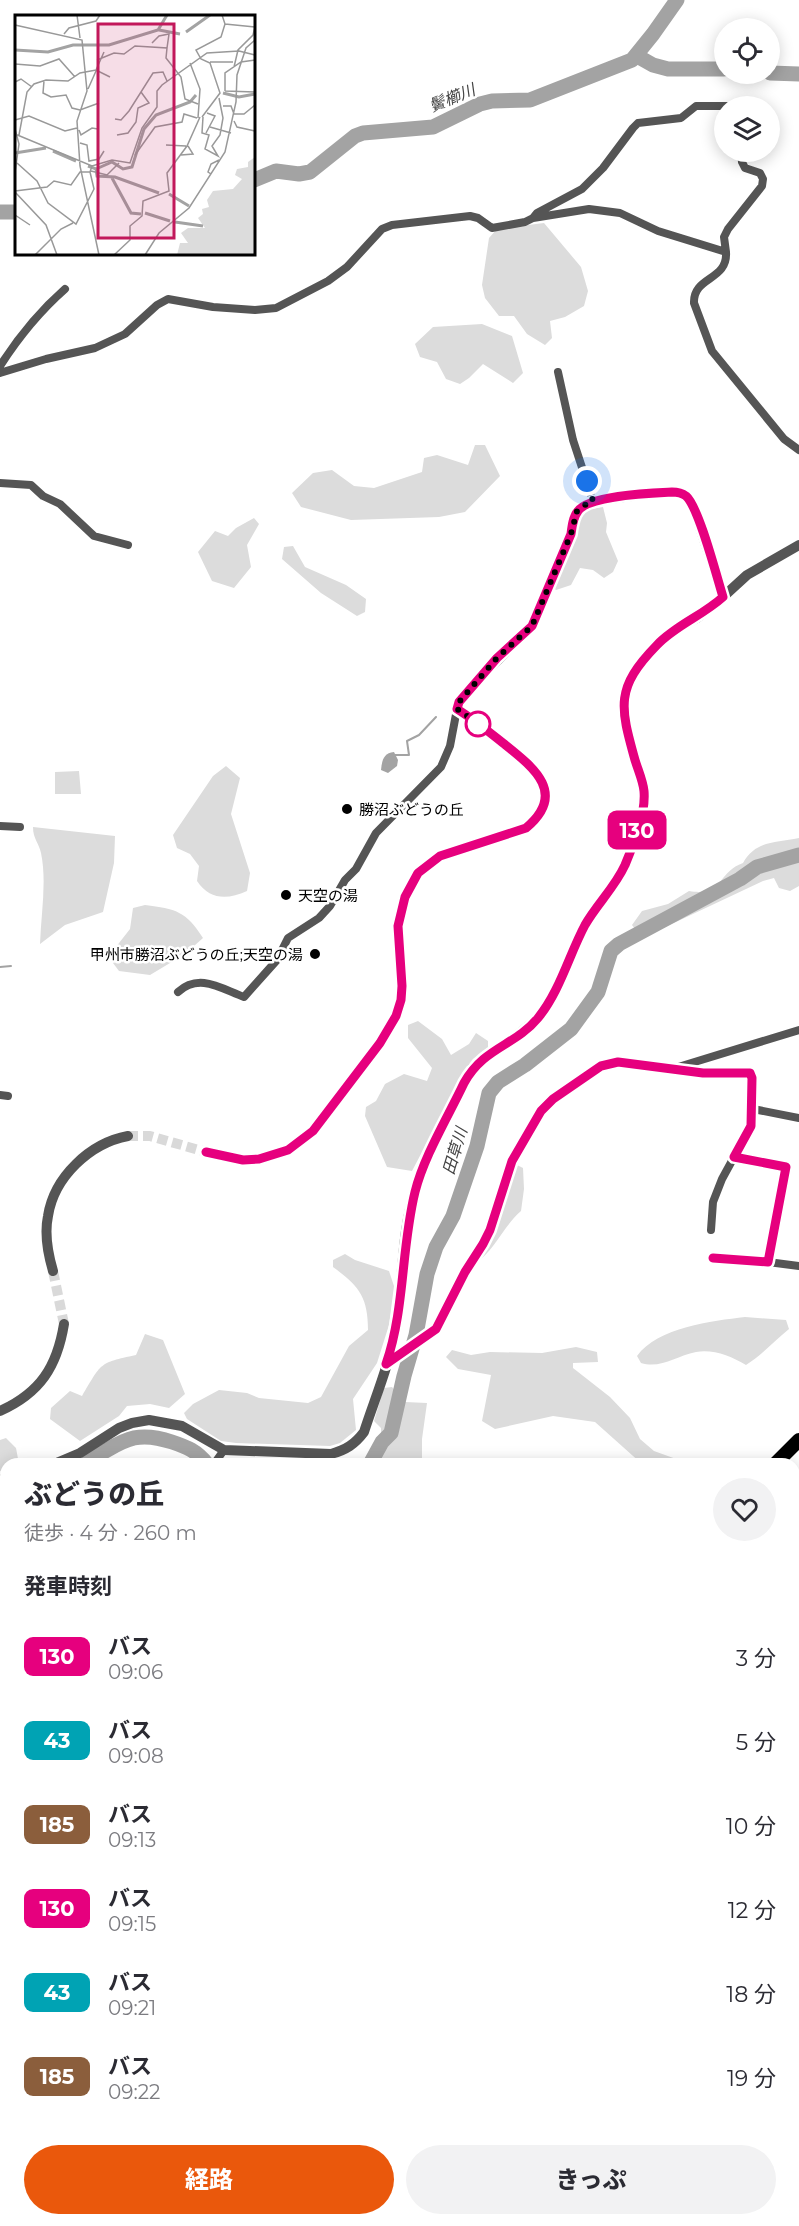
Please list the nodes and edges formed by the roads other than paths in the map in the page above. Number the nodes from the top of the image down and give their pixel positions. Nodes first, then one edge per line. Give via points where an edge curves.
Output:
1 (714, 106) edge
2 (742, 162) edge
3 (533, 218) junction
4 (726, 252) junction
5 (65, 289) dead end
6 (0, 366) edge
7 (558, 372) dead end
8 (0, 373) edge
9 (799, 450) edge
10 (0, 483) edge
11 (593, 501) junction
12 (799, 544) edge
13 (128, 545) dead end
14 (723, 597) junction
15 (457, 709) junction
16 (0, 826) edge
17 (20, 826) dead end
18 (178, 992) dead end
19 (799, 1030) edge
20 (672, 1069) junction
21 (753, 1109) junction
22 (799, 1118) edge
23 (128, 1136) tunnel mouth
24 (206, 1152) tunnel mouth
25 (734, 1157) junction
26 (711, 1230) dead end
27 (713, 1258) dead end
28 (768, 1262) junction
29 (799, 1266) edge
30 (53, 1271) tunnel mouth
31 (64, 1324) tunnel mouth
32 (386, 1364) junction
33 (0, 1411) edge
34 (799, 1440) edge
35 (224, 1450) junction
36 (68, 1458) edge
37 (218, 1458) edge
38 (781, 1458) edge

1 - 3 street via 696,106 681,118 638,123 582,189
2 - 4 street via 745,168 760,173 762,186 728,229 724,237
3 - 4 street via 589,209 620,213 658,231
3 - 8 street via 492,228 470,216 392,225 382,229 347,267 328,281 276,308 213,307 168,299 156,304 125,334 95,348
4 - 9 street via 724,267 700,286 694,303 712,351 784,439
5 - 6 street via 50,302
7 - 11 street via 573,440
10 - 13 street via 30,485 60,504 94,536
11 - 14 street via 672,492 687,496 696,512
11 - 15 street via 577,511 532,626 464,694
12 - 14 street via 747,575
14 - 32 street via 697,618 672,631 632,676 624,696 624,719 644,789 642,813 631,848 613,885 586,924 549,1002 532,1024 472,1068 464,1083 416,1189 396,1329
15 - 18 street via 450,746 441,767 376,833 330,906 288,938 277,960 244,997 201,981 188,983
15 - 24 street via 537,771 545,790 537,819 526,828 440,856 418,873 405,897 398,926 402,986 396,1016 313,1131 288,1150 259,1159 243,1160
16 - 17 street
19 - 20 street
20 - 21 street via 750,1073
20 - 32 street via 609,1063 541,1111 512,1161 490,1230 436,1329
21 - 22 street
21 - 25 street via 751,1126
23 - 30 street via 87,1154 57,1190 47,1228
25 - 26 street via 713,1202
25 - 28 street via 786,1167
27 - 28 street
28 - 29 street
31 - 33 street via 55,1358 43,1380 26,1396
32 - 35 street via 364,1432 343,1451 332,1454
34 - 38 main road
35 - 36 street via 182,1426 149,1420 119,1428
35 - 37 street

